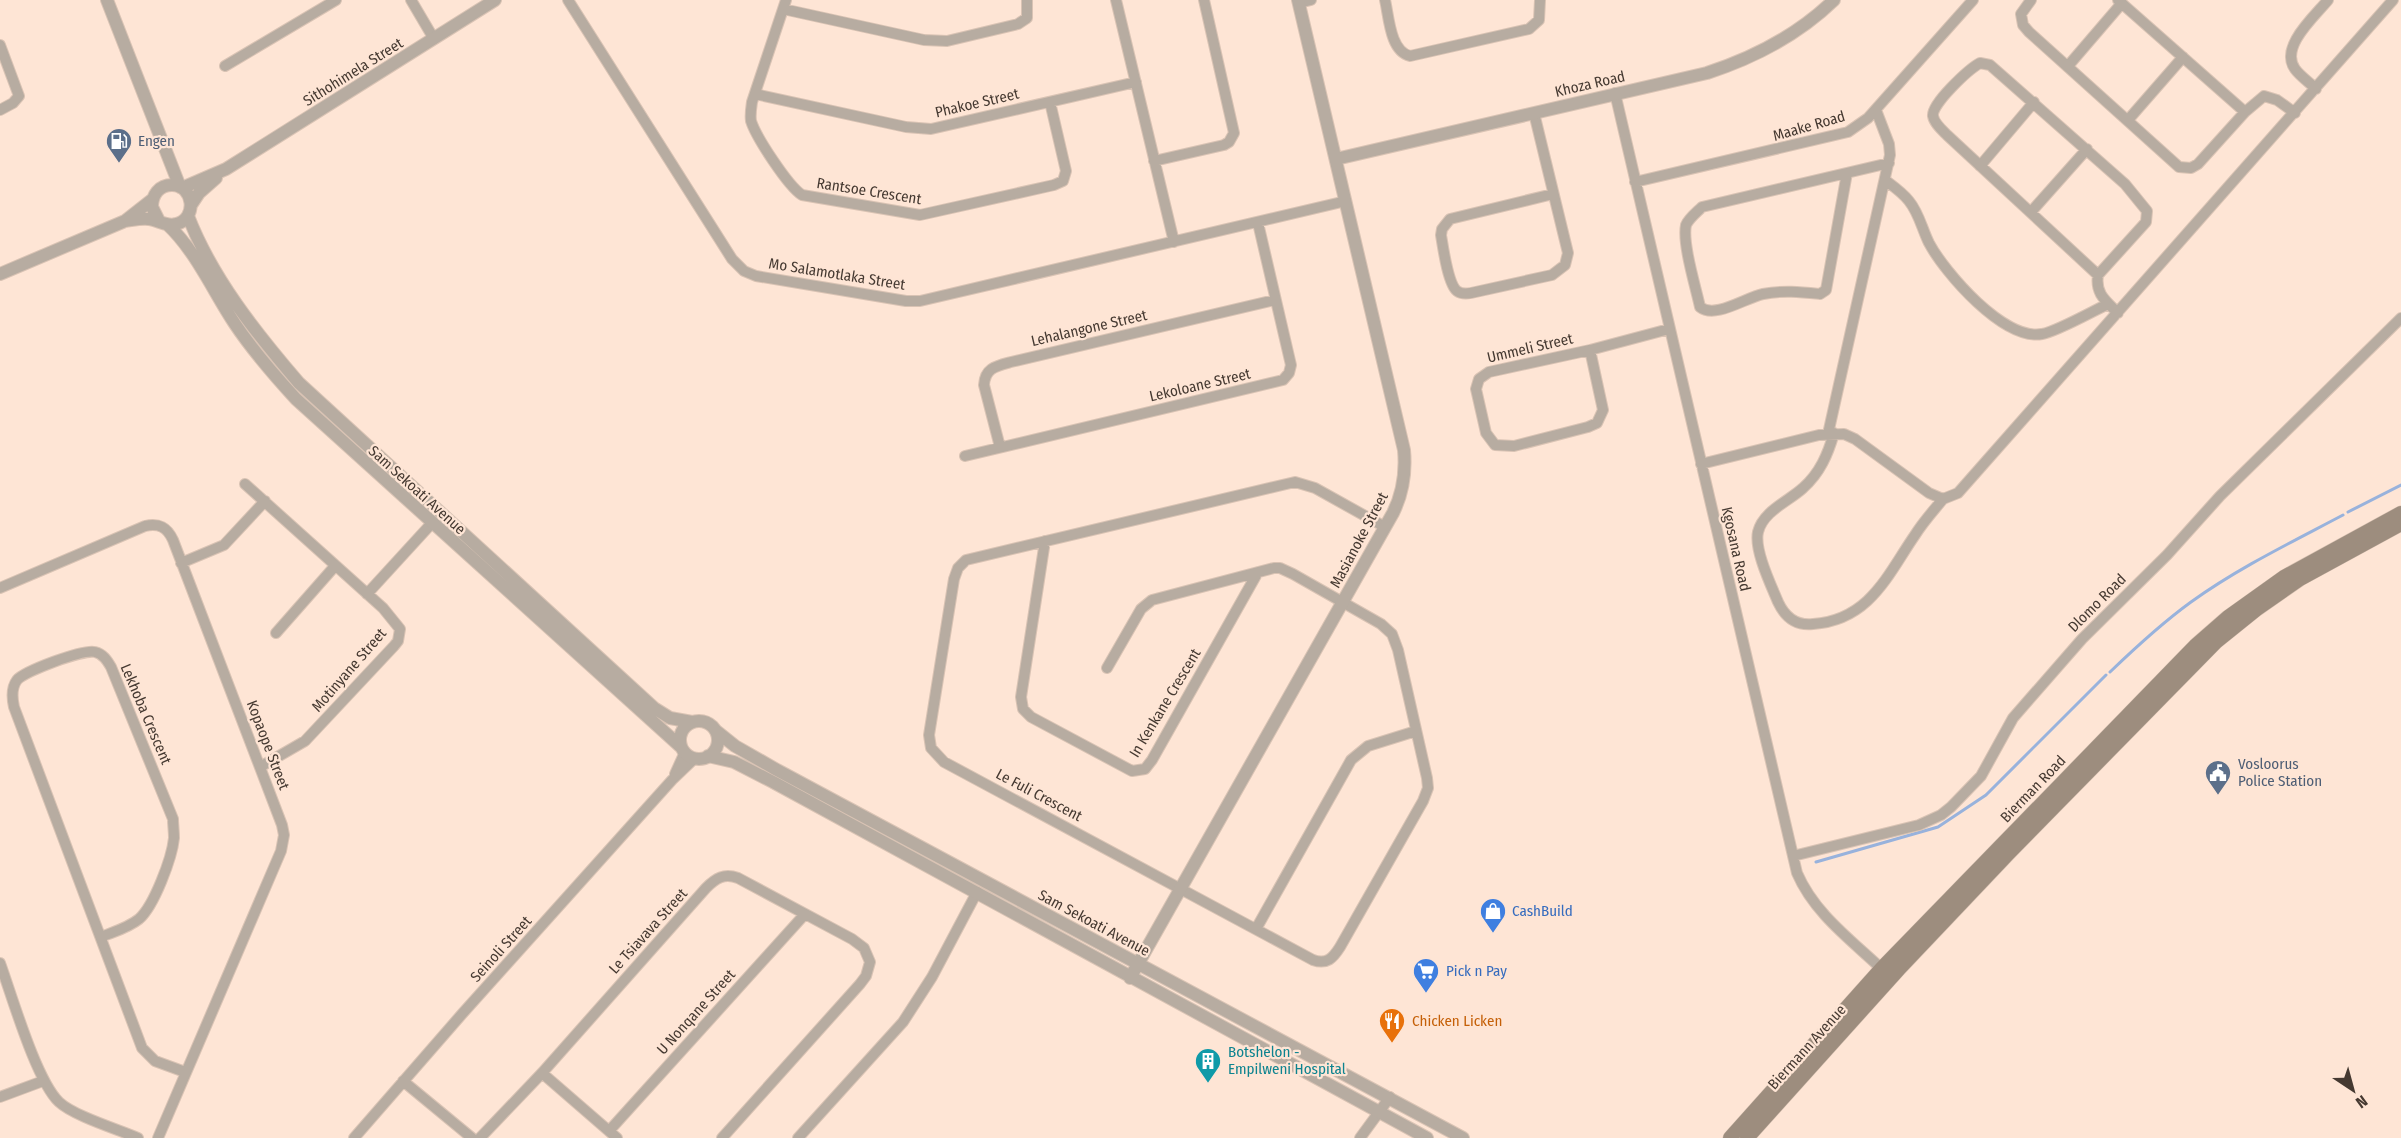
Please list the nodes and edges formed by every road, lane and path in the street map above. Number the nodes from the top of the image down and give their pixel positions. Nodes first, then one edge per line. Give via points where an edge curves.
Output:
1 (107, 0) edge
2 (336, 0) edge
3 (411, 0) edge
4 (495, 0) edge
5 (568, 0) edge
6 (1027, 0) edge
7 (1116, 0) edge
8 (1204, 0) edge
9 (1384, 0) edge
10 (1540, 0) edge
11 (1834, 0) edge
12 (1973, 0) edge
13 (2031, 0) edge
14 (2328, 0) edge
15 (2393, 0) edge
16 (1303, 1) edge
17 (2120, 2) edge
18 (318, 4) edge
19 (784, 4) edge
20 (434, 39) junction
21 (0, 45) edge
22 (2183, 57) junction
23 (225, 66) dead end
24 (2068, 66) junction
25 (1136, 82) junction
26 (2316, 88) junction
27 (1615, 93) junction
28 (755, 94) junction
29 (1050, 102) junction
30 (2034, 102) junction
31 (0, 110) edge
32 (1876, 110) junction
33 (2245, 112) junction
34 (1534, 113) junction
35 (2295, 113) junction
36 (2128, 120) junction
37 (2087, 149) junction
38 (1336, 159) junction
39 (169, 160) junction
40 (1154, 161) junction
41 (1888, 163) junction
42 (1980, 166) junction
43 (226, 169) junction
44 (1847, 173) junction
45 (1885, 180) junction
46 (1635, 182) junction
47 (162, 187) junction
48 (181, 187) junction
49 (1553, 194) junction
50 (153, 199) junction
51 (1346, 201) junction
52 (190, 211) junction
53 (2031, 212) junction
54 (125, 220) junction
55 (163, 222) junction
56 (1258, 223) junction
57 (1174, 242) junction
58 (0, 273) edge
59 (2098, 276) junction
60 (1275, 300) junction
61 (2108, 304) junction
62 (2118, 313) junction
63 (2401, 318) edge
64 (1669, 329) junction
65 (1590, 350) junction
66 (1831, 434) junction
67 (1000, 447) junction
68 (965, 456) dead end
69 (1701, 464) junction
70 (245, 484) dead end
71 (1943, 499) junction
72 (265, 501) junction
73 (2401, 513) edge
74 (432, 523) junction
75 (2401, 524) edge
76 (1385, 527) junction
77 (1045, 541) junction
78 (181, 563) junction
79 (336, 566) junction
80 (1258, 572) junction
81 (0, 588) edge
82 (367, 594) junction
83 (1342, 602) junction
84 (276, 633) dead end
85 (1107, 668) dead end
86 (692, 722) junction
87 (715, 730) junction
88 (1416, 731) junction
89 (687, 753) junction
90 (708, 756) junction
91 (260, 766) junction
92 (1793, 856) junction
93 (1180, 887) junction
94 (977, 892) junction
95 (805, 914) junction
96 (1256, 929) junction
97 (101, 937) junction
98 (0, 963) edge
99 (1138, 964) junction
100 (1886, 973) junction
101 (1130, 978) junction
102 (185, 1072) junction
103 (542, 1073) junction
104 (43, 1081) junction
105 (403, 1081) junction
106 (0, 1097) edge
107 (1390, 1097) junction
108 (1378, 1112) junction
109 (613, 1134) edge
110 (138, 1138) edge
111 (158, 1138) edge
112 (354, 1138) edge
113 (472, 1138) edge
114 (480, 1138) edge
115 (722, 1138) edge
116 (798, 1138) edge
117 (1360, 1138) edge
118 (1427, 1138) edge
119 (1463, 1138) edge
120 (1730, 1138) edge
121 (1747, 1138) edge

1 - 39 street
2 - 18 street
3 - 20 street
4 - 20 street, Sithohimela Street
5 - 57 street, Mo Salamotlaka Street via 732,259 750,274 921,301
6 - 19 street via 1027,18 1018,24 939,41
7 - 25 street
8 - 40 street via 1234,133 1224,145
9 - 10 street via 1395,43 1410,56 1529,29 1539,21
11 - 27 street, Khoza Road via 1804,26 1720,69
12 - 32 street, Maake Road
13 - 24 street via 2021,14 2023,25
14 - 26 street via 2292,45 2290,54 2294,68
15 - 26 street
16 - 38 street, Masianoke Street
17 - 22 street
17 - 24 street
18 - 23 street
19 - 28 street, Rantsoe Crescent
20 - 43 street, Sithohimela Street
21 - 31 street via 20,96
22 - 33 street
22 - 36 street
24 - 36 street
25 - 29 street, Phakoe Street
25 - 40 street
26 - 35 street
27 - 34 street, Khoza Road
27 - 46 street, Kgosana Road
28 - 29 street, Phakoe Street via 922,129
28 - 29 street, Rantsoe Crescent via 750,111 752,124 796,191 812,198 920,215 1063,181 1066,165
30 - 37 street
30 - 42 street
30 - 42 street via 1984,62 1968,71 1939,103 1933,116 1938,126
32 - 41 street via 1889,144
32 - 46 street, Maake Road via 1858,127 1837,136
33 - 35 street via 2260,99 2271,96
33 - 36 street via 2202,161 2191,168 2179,167
34 - 38 street, Khoza Road
34 - 49 street
35 - 62 street
37 - 53 street
37 - 59 street via 2134,193 2148,214 2141,229
38 - 51 street, Masianoke Street
39 - 47 street
39 - 48 street
40 - 57 street
41 - 44 street
41 - 45 street
42 - 53 street
43 - 48 street, Sithohimela Street
43 - 52 street, Sithohimela Street via 200,193
44 - 44 street via 1702,207 1695,213 1686,225 1687,249 1700,307 1715,312 1762,294 1820,294 1826,290
45 - 61 street via 1910,202 1929,243 1954,279 2007,325 2029,334 2042,334
45 - 66 street
46 - 64 street, Kgosana Road
47 - 48 street
47 - 50 street
48 - 52 street via 190,198
49 - 49 street via 1568,253 1561,270 1478,292 1456,291 1441,235 1450,219
50 - 54 street
50 - 55 street via 152,211
51 - 56 street, Mo Salamotlaka Street
51 - 76 street, Masianoke Street via 1405,458 1400,495
52 - 55 street via 177,224
52 - 86 street, Sam Sekoati Avenue via 196,238 223,284 299,383 654,708 670,718
53 - 59 street
54 - 55 street via 146,218
54 - 58 street
55 - 74 street, Sam Sekoati Avenue via 185,245 234,324 276,377
56 - 57 street, Mo Salamotlaka Street
56 - 60 street, Lekoloane Street
59 - 61 street via 2097,290
60 - 67 street, Lehalangone Street via 991,369 984,386
60 - 67 street, Lekoloane Street via 1291,365 1283,380
61 - 62 street
62 - 71 street via 1965,487
63 - 92 street, Dlomo Road via 2082,639 2013,718 1981,776 1951,807 1919,825
64 - 65 street, Ummeli Street
64 - 69 street, Kgosana Road
65 - 65 street, Ummeli Street via 1483,375 1476,389 1491,441 1514,446 1597,423 1603,410
66 - 69 street
66 - 71 street via 1855,439
66 - 71 street via 1828,453 1814,476 1767,517 1758,532 1760,552 1773,588 1781,608 1792,619 1805,625 1829,622 1861,605 1887,580
67 - 68 street, Lekoloane Street
69 - 92 street, Kgosana Road
70 - 72 street, Motinyane Street
72 - 78 street via 224,545
72 - 79 street, Motinyane Street
73 - 100 main road, Bierman Road via 2284,577 2196,645
74 - 82 street
74 - 89 street, Sam Sekoati Avenue
75 - 100 main road, Bierman Road via 2300,579 2216,642
76 - 77 street, Le Fuli Crescent via 1315,488 1295,482
76 - 83 street, Masianoke Street
77 - 80 street, In Kenkane Crescent via 1021,697 1023,709 1030,717 1132,771 1145,769 1152,760
77 - 93 street, Le Fuli Crescent via 966,560 958,567 929,735 931,748 944,762
78 - 81 street, Kopaope Street via 170,534 161,526 151,525
78 - 91 street, Kopaope Street
79 - 82 street, Motinyane Street
79 - 84 street
80 - 83 street, Le Fuli Crescent via 1284,570
80 - 85 street, Le Fuli Crescent via 1152,600 1141,609
82 - 91 street, Motinyane Street via 396,622 400,629 398,640 305,741
83 - 88 street, Le Fuli Crescent via 1392,634
83 - 93 street, Masianoke Street
86 - 87 street via 707,723
86 - 89 street via 681,733
87 - 90 street via 717,741
87 - 99 street, Sam Sekoati Avenue via 777,770
88 - 96 street via 1368,746 1351,760
88 - 96 street, Le Fuli Crescent via 1427,778 1426,795 1335,954 1328,961 1319,962
89 - 90 street
89 - 105 street, Seinoli Street via 672,780
90 - 94 street, Sam Sekoati Avenue via 734,762
91 - 102 street, Kopaope Street via 282,825 281,851
92 - 100 street, Kgosana Road via 1811,900
93 - 96 street, Le Fuli Crescent
93 - 99 street, Masianoke Street
94 - 101 street, Sam Sekoati Avenue
94 - 116 street via 909,1015
95 - 103 street, Le Tsiavava Street via 738,878 727,875 717,879
95 - 109 street, U Nonqane Street
95 - 115 street, Le Tsiavava Street via 859,944 870,962 866,976
97 - 97 street, Lekhoba Crescent via 12,698 16,681 24,675 93,651 104,656 111,667 173,819 174,838 170,857 146,911 126,927
97 - 102 street, Lekhoba Crescent via 142,1048 155,1061
98 - 104 street
99 - 101 street, Masianoke Street
99 - 107 street, Sam Sekoati Avenue
100 - 120 main road, Bierman Road
100 - 121 main road, Biermann Avenue
101 - 108 street, Sam Sekoati Avenue
102 - 111 street, Kopaope Street
103 - 109 street
103 - 114 street, Le Tsiavava Street
104 - 106 street
104 - 110 street via 59,1102 69,1108
105 - 112 street, Seinoli Street
105 - 113 street
107 - 108 street
107 - 119 street, Sam Sekoati Avenue
108 - 117 street
108 - 118 street, Sam Sekoati Avenue

